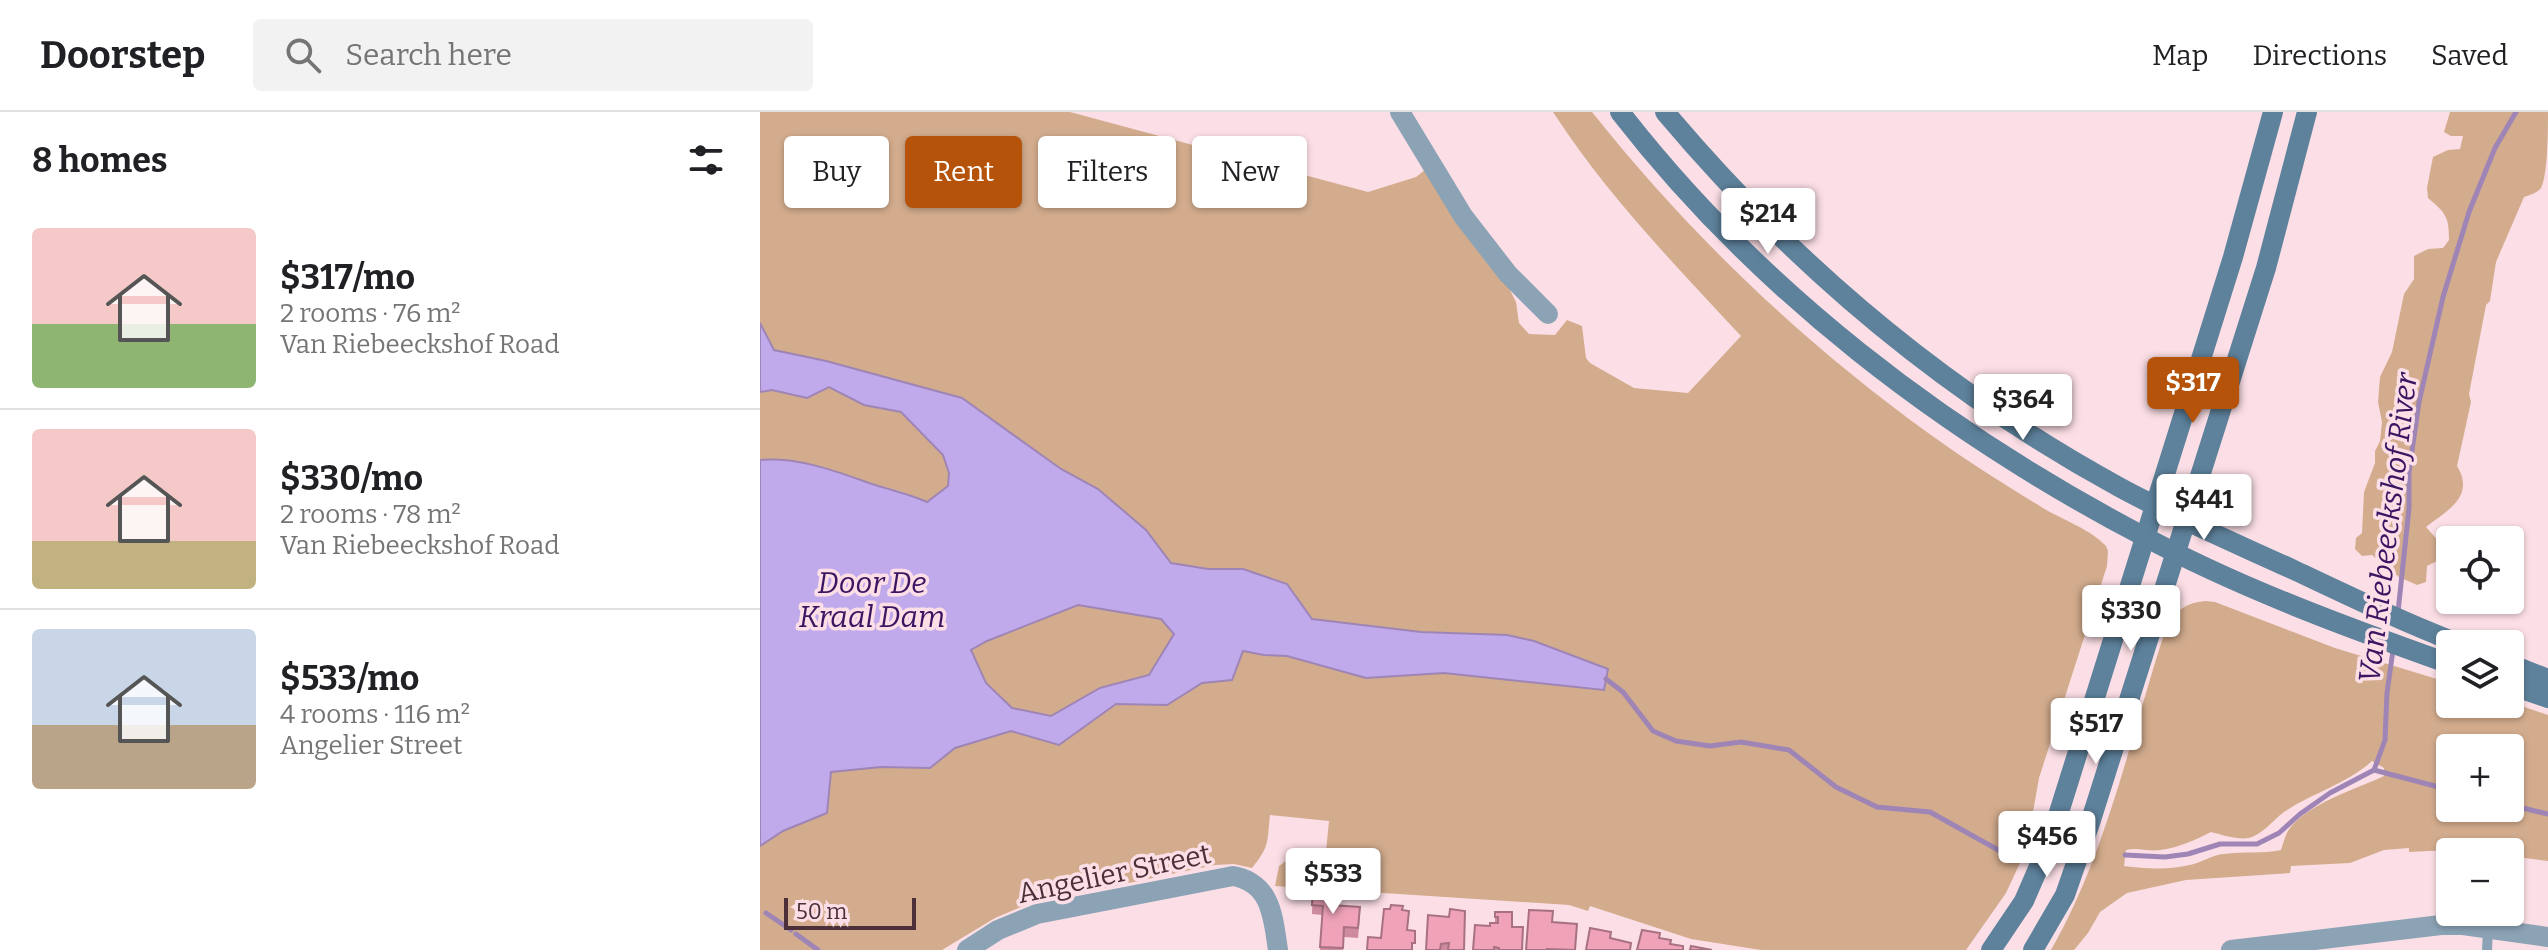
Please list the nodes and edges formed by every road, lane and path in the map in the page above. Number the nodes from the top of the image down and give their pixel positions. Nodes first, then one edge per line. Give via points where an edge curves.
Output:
1 (1400, 112) edge
2 (1620, 112) edge
3 (1665, 112) edge
4 (2273, 112) edge
5 (2307, 112) edge
6 (1548, 314) dead end
7 (2154, 505) junction
8 (2186, 521) junction
9 (2144, 537) junction
10 (2176, 553) junction
11 (2436, 634) edge
12 (2436, 658) edge
13 (2524, 666) edge
14 (2548, 669) edge
15 (2524, 670) edge
16 (2548, 679) edge
17 (2524, 690) edge
18 (2548, 698) edge
19 (2548, 937) edge
20 (2488, 940) edge
21 (2256, 948) edge
22 (967, 950) edge
23 (1278, 950) edge
24 (1991, 950) edge
25 (2033, 950) edge
26 (2231, 950) edge

1 - 6 street via 1463,216 1508,274
2 - 9 main road via 1760,265 1879,369 1985,444
3 - 7 main road via 1764,222 1883,328 2027,432
4 - 7 main road
5 - 8 main road via 2266,268
7 - 8 main road
7 - 9 main road
8 - 10 main road
8 - 11 main road
9 - 10 main road
9 - 24 main road via 2046,851 2018,911
10 - 12 main road
10 - 25 main road via 2078,861
13 - 14 main road
15 - 16 main road
17 - 18 main road
19 - 20 street
20 - 21 street via 2441,925
21 - 26 street
22 - 23 street, Angelier Street via 1037,914 1233,876 1264,893

